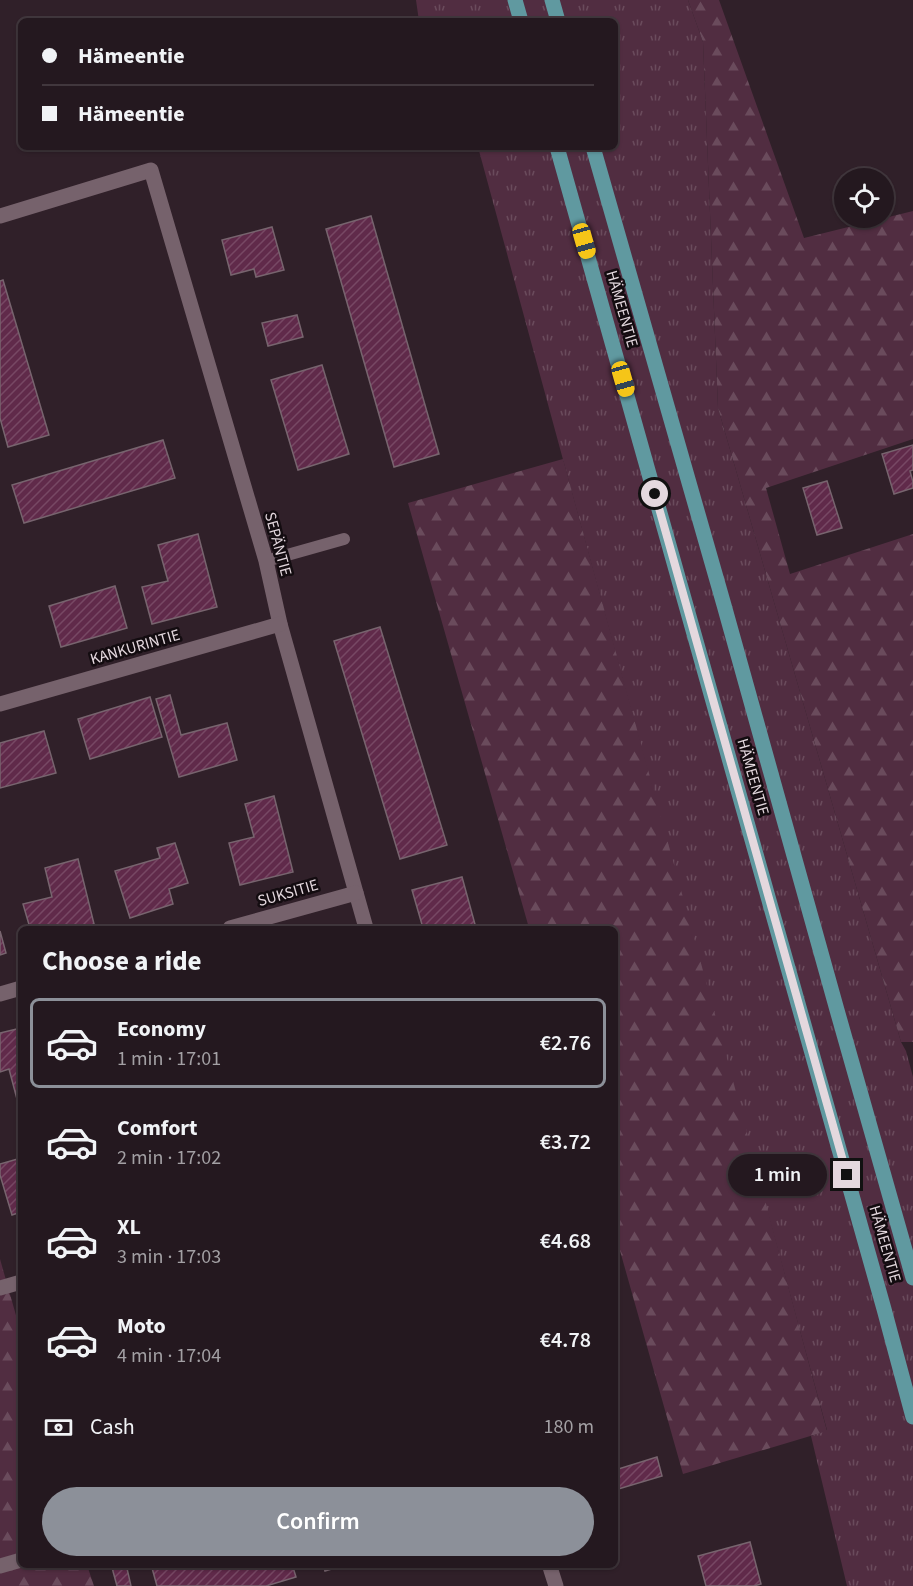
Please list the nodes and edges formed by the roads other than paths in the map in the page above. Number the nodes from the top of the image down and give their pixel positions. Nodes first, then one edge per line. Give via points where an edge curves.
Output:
1 (515, 0) edge
2 (552, 0) edge
3 (520, 18) edge
4 (557, 18) edge
5 (558, 150) edge
6 (594, 150) edge
7 (0, 216) edge
8 (344, 539) dead end
9 (266, 561) junction
10 (280, 624) junction
11 (0, 704) edge
12 (356, 893) junction
13 (238, 926) edge
14 (365, 926) edge
15 (18, 989) edge
16 (0, 994) edge
17 (913, 1278) edge
18 (18, 1283) edge
19 (0, 1288) edge
20 (913, 1416) edge
21 (18, 1561) edge
22 (0, 1566) edge
23 (550, 1568) edge
24 (556, 1586) edge

1 - 3 main road
2 - 4 main road
5 - 20 main road, HÄMEENTIE
6 - 17 main road, HÄMEENTIE
7 - 9 street, SEPÄNTIE via 151,170
8 - 9 lane
9 - 10 street, SEPÄNTIE
10 - 11 street, KANKURINTIE
10 - 12 street, SEPÄNTIE
12 - 13 street, SUKSITIE
12 - 14 street, SEPÄNTIE
15 - 16 street
18 - 19 street
21 - 22 street
23 - 24 street

